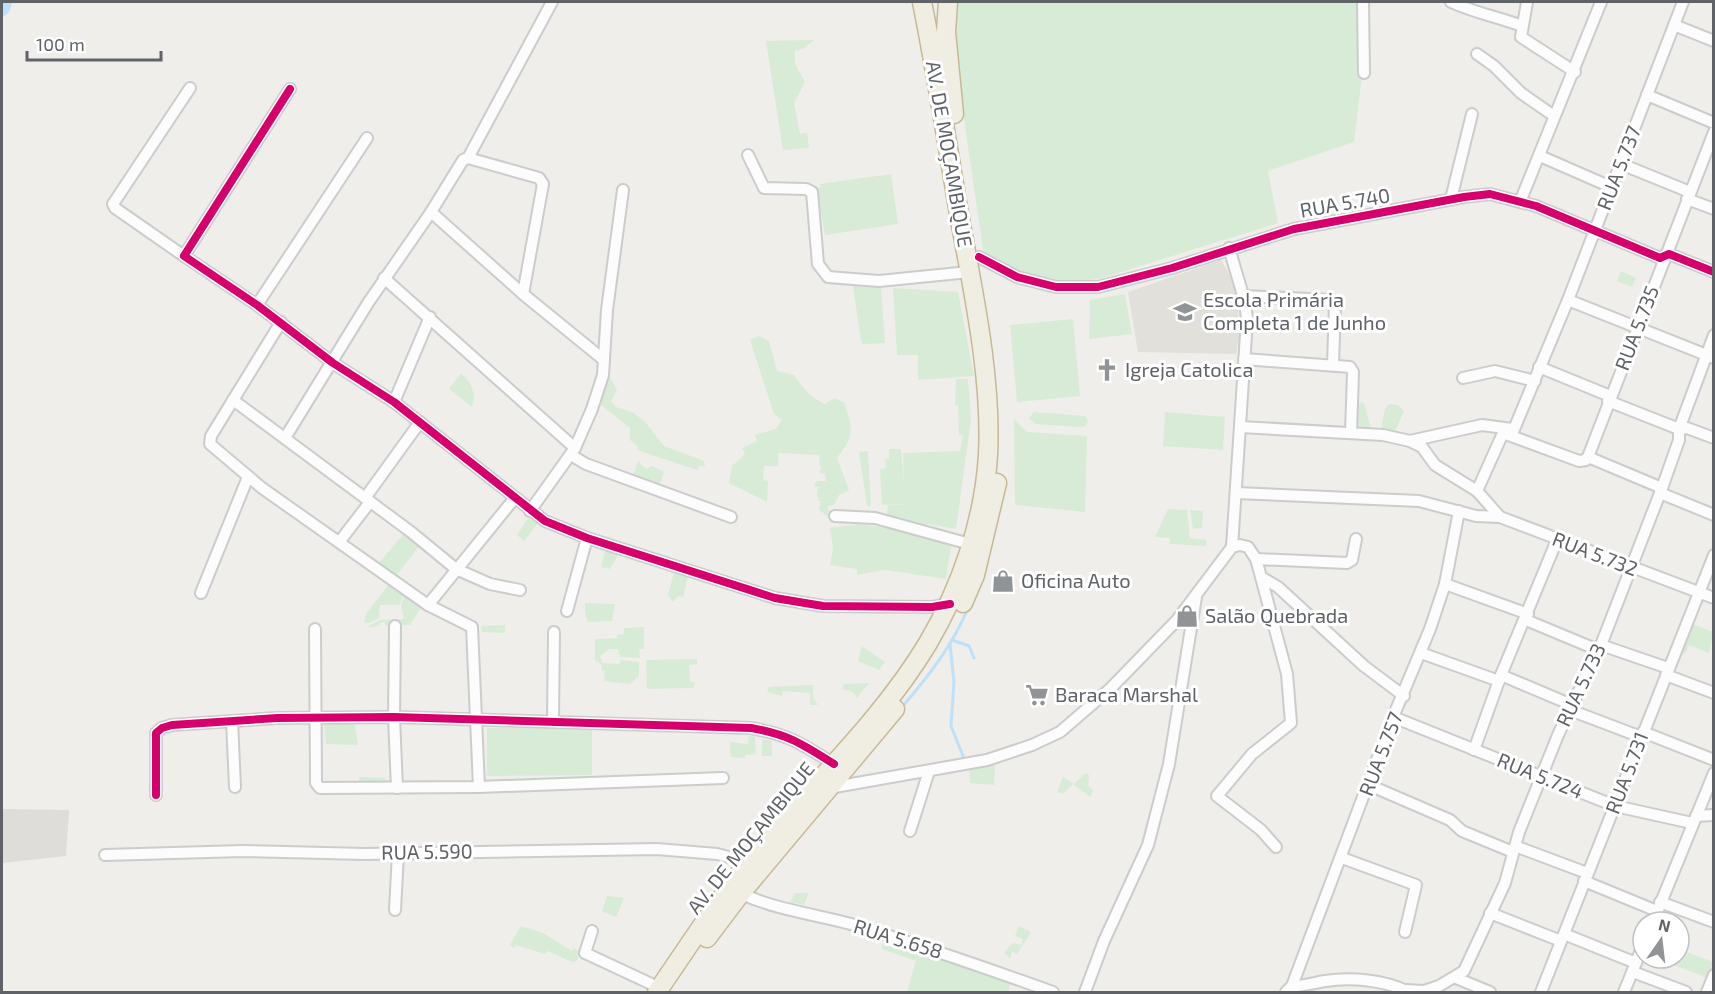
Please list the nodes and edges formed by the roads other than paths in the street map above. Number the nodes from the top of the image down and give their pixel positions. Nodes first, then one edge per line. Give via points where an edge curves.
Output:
1 (552, 2) edge
2 (922, 2) edge
3 (948, 2) edge
4 (1363, 2) edge
5 (1451, 2) edge
6 (1527, 2) edge
7 (1601, 2) edge
8 (1683, 2) edge
9 (1522, 26) junction
10 (1674, 26) junction
11 (1713, 42) edge
12 (1477, 54) dead end
13 (1575, 72) junction
14 (1364, 73) dead end
15 (190, 88) dead end
16 (290, 89) dead end
17 (1647, 95) junction
18 (1472, 114) dead end
19 (1554, 116) junction
20 (1713, 123) edge
21 (1713, 132) edge
22 (367, 138) dead end
23 (748, 155) dead end
24 (1540, 156) junction
25 (468, 158) junction
26 (1621, 164) junction
27 (1611, 187) junction
28 (622, 189) dead end
29 (1689, 195) junction
30 (1450, 199) junction
31 (1520, 202) junction
32 (1713, 209) edge
33 (431, 212) junction
34 (1595, 230) junction
35 (1229, 248) junction
36 (1665, 255) junction
37 (184, 256) junction
38 (974, 265) junction
39 (1713, 272) edge
40 (384, 278) junction
41 (523, 294) junction
42 (1242, 296) junction
43 (1568, 300) junction
44 (257, 305) junction
45 (430, 317) junction
46 (280, 322) junction
47 (1637, 329) junction
48 (1713, 335) edge
49 (1709, 357) edge
50 (604, 360) junction
51 (1244, 360) junction
52 (333, 363) junction
53 (1333, 365) junction
54 (1539, 368) junction
55 (1463, 378) dead end
56 (1535, 381) junction
57 (1609, 399) junction
58 (233, 400) junction
59 (394, 402) junction
60 (420, 422) junction
61 (1241, 427) junction
62 (1679, 429) junction
63 (1514, 432) junction
64 (1350, 433) junction
65 (285, 438) junction
66 (1713, 438) edge
67 (1410, 441) junction
68 (573, 452) junction
69 (1588, 457) junction
70 (249, 477) junction
71 (1661, 491) junction
72 (1236, 493) junction
73 (1481, 495) junction
74 (514, 499) junction
75 (368, 500) junction
76 (530, 511) junction
77 (1459, 511) junction
78 (1713, 515) edge
79 (834, 516) dead end
80 (731, 517) dead end
81 (1500, 517) junction
82 (587, 538) junction
83 (1356, 539) dead end
84 (1557, 540) junction
85 (340, 541) junction
86 (970, 544) junction
87 (1232, 547) junction
88 (1713, 555) edge
89 (1256, 559) junction
90 (1629, 568) junction
91 (456, 569) junction
92 (1261, 577) junction
93 (1445, 584) junction
94 (520, 590) dead end
95 (201, 593) dead end
96 (1700, 593) junction
97 (1197, 594) junction
98 (1713, 598) edge
99 (950, 604) junction
100 (428, 605) junction
101 (567, 611) dead end
102 (1527, 617) junction
103 (395, 626) dead end
104 (315, 629) dead end
105 (554, 632) dead end
106 (1600, 647) junction
107 (1421, 653) junction
108 (1667, 671) junction
109 (1500, 678) junction
110 (1713, 693) edge
111 (1404, 696) junction
112 (1571, 707) junction
113 (394, 717) junction
114 (1392, 717) junction
115 (315, 718) junction
116 (478, 720) junction
117 (231, 721) junction
118 (553, 721) junction
119 (1642, 735) junction
120 (1474, 750) junction
121 (1713, 760) edge
122 (834, 764) junction
123 (929, 771) junction
124 (1713, 773) edge
125 (1541, 776) junction
126 (723, 778) dead end
127 (1369, 785) junction
128 (235, 787) dead end
129 (479, 787) junction
130 (397, 788) junction
131 (829, 788) junction
132 (156, 795) dead end
133 (1615, 806) junction
134 (1713, 815) edge
135 (1694, 820) junction
136 (910, 831) dead end
137 (1276, 847) dead end
138 (1514, 849) junction
139 (398, 853) junction
140 (105, 855) dead end
141 (1342, 858) junction
142 (748, 862) junction
143 (1586, 877) junction
144 (741, 893) junction
145 (1659, 906) junction
146 (394, 910) dead end
147 (1658, 910) edge
148 (1490, 913) junction
149 (1713, 922) edge
150 (592, 931) dead end
151 (1405, 932) dead end
152 (1562, 938) junction
153 (1631, 966) edge
154 (1633, 970) edge
155 (1640, 970) edge
156 (1713, 975) edge
157 (1456, 978) junction
158 (1289, 989) edge
159 (663, 991) edge
160 (1407, 991) edge
161 (1053, 993) edge
162 (1085, 993) edge
163 (1490, 993) edge
164 (1541, 993) edge
165 (1624, 993) edge
166 (1686, 993) edge
167 (1707, 993) edge

1 - 25 street
2 - 38 highway, AV. DE MOÇAMBIQUE
3 - 38 highway, AV. DE MOÇAMBIQUE via 946,32 953,112
4 - 14 street
5 - 9 street via 1479,15
6 - 9 street
7 - 13 street
8 - 10 street, RUA 5.737
9 - 13 street via 1521,37 1526,42
10 - 11 street
10 - 17 street, RUA 5.737
12 - 19 street
13 - 19 street
15 - 37 street via 113,204
16 - 37 street
17 - 20 street
17 - 26 street, RUA 5.737
18 - 30 street
19 - 24 street
21 - 29 street, RUA 5.735
22 - 44 street
23 - 38 street via 764,188 812,192 818,264 828,278 879,281
24 - 27 street
24 - 31 street
25 - 33 street
25 - 41 street via 539,178 543,184
26 - 27 street, RUA 5.737
26 - 29 street
27 - 34 street, RUA 5.737
28 - 50 street
29 - 32 street
29 - 36 street, RUA 5.735
30 - 31 street, RUA 5.740 via 1490,195
30 - 35 street, RUA 5.740 via 1294,229
31 - 34 street, RUA 5.740
33 - 40 street
33 - 41 street
34 - 36 street, RUA 5.740 via 1651,255
34 - 43 street, RUA 5.737
35 - 38 street, RUA 5.740 via 1098,287 1056,287
35 - 42 street
36 - 39 street, RUA 5.740
36 - 47 street, RUA 5.735
37 - 44 street
38 - 86 highway, AV. DE MOÇAMBIQUE via 988,455 983,495
38 - 131 highway, AV. DE MOÇAMBIQUE via 997,380 1000,456 996,495 975,575 938,650
40 - 45 street
40 - 52 street
41 - 50 street
42 - 51 street via 1247,319
42 - 53 street via 1332,300
43 - 47 street
43 - 54 street, RUA 5.737
44 - 46 street
45 - 59 street
45 - 68 street
46 - 52 street
46 - 58 street
47 - 49 street
47 - 57 street, RUA 5.735
48 - 49 street, RUA 5.733
49 - 62 street, RUA 5.733
50 - 68 street via 592,409
51 - 53 street
51 - 61 street
52 - 59 street
52 - 65 street
53 - 64 street via 1350,367 1353,372
54 - 56 street, RUA 5.737
54 - 57 street
55 - 56 street via 1496,371
56 - 63 street, RUA 5.737
57 - 62 street
57 - 69 street, RUA 5.735
58 - 65 street
58 - 70 street via 210,444
59 - 60 street
60 - 74 street
60 - 75 street
61 - 64 street
61 - 72 street
62 - 66 street via 1687,428
62 - 71 street, RUA 5.733 via 1679,440
63 - 67 street via 1482,425
63 - 69 street via 1579,461
63 - 73 street via 1503,433 1499,438
64 - 67 street
65 - 75 street
67 - 73 street, RUA 5.732 via 1422,447 1435,465
68 - 76 street
68 - 80 street via 586,464
69 - 71 street
70 - 85 street
70 - 95 street
71 - 78 street
71 - 90 street, RUA 5.733
72 - 77 street via 1419,501
72 - 87 street
73 - 81 street, RUA 5.732
74 - 76 street
74 - 91 street
75 - 85 street
75 - 91 street
76 - 82 street
77 - 81 street
77 - 93 street, RUA 5.757
79 - 86 street via 875,518
81 - 84 street, RUA 5.732
82 - 99 street via 801,603 854,607
82 - 101 street
83 - 89 street via 1352,560 1347,563
84 - 90 street, RUA 5.732
84 - 102 street
85 - 100 street
86 - 99 highway, AV. DE MOÇAMBIQUE
87 - 89 street via 1248,547
87 - 97 street
88 - 96 street, RUA 5.731
89 - 92 street
90 - 96 street, RUA 5.732
90 - 106 street, RUA 5.733
91 - 94 street via 490,584
91 - 100 street
92 - 111 street via 1278,587 1364,666
92 - 137 street via 1287,674 1291,723 1252,754 1217,796 1262,830
93 - 102 street
93 - 107 street, RUA 5.757
96 - 98 street, RUA 5.732
96 - 108 street, RUA 5.731
97 - 123 street via 1124,675 1060,732 1006,754
97 - 162 street via 1169,764 1148,845
99 - 122 highway, AV. DE MOÇAMBIQUE via 897,687
100 - 116 street via 472,627
102 - 106 street
102 - 109 street
103 - 113 street
104 - 115 street
105 - 118 street
106 - 108 street
106 - 112 street, RUA 5.733
107 - 109 street
107 - 111 street, RUA 5.757
108 - 110 street
108 - 119 street, RUA 5.731
109 - 112 street
109 - 120 street
111 - 114 street, RUA 5.757
112 - 119 street
112 - 125 street, RUA 5.733
113 - 115 street
113 - 116 street
113 - 130 street
114 - 120 street, RUA 5.724
114 - 127 street, RUA 5.757
115 - 117 street
115 - 130 street via 316,783 320,788
116 - 118 street
116 - 129 street
117 - 128 street
117 - 132 street via 162,728 156,734
118 - 122 street via 752,728 794,739
119 - 121 street
119 - 133 street, RUA 5.731
120 - 125 street, RUA 5.724
122 - 142 highway, AV. DE MOÇAMBIQUE
123 - 131 street
123 - 136 street
124 - 135 street
125 - 133 street, RUA 5.724
125 - 138 street, RUA 5.733
126 - 129 street
127 - 138 street via 1450,820 1462,831
127 - 141 street, RUA 5.757
129 - 130 street
131 - 144 highway, AV. DE MOÇAMBIQUE
133 - 135 street, RUA 5.724
133 - 143 street, RUA 5.731
134 - 135 street, RUA 5.724
135 - 145 street
138 - 143 street
138 - 148 street, RUA 5.733 via 1505,883
139 - 140 street, RUA 5.590 via 242,851
139 - 142 street, RUA 5.590 via 674,850
139 - 146 street
141 - 151 street via 1416,885
141 - 158 street, RUA 5.757
142 - 159 highway, AV. DE MOÇAMBIQUE via 697,932
143 - 145 street
143 - 152 street, RUA 5.731
144 - 159 highway, AV. DE MOÇAMBIQUE
144 - 161 street, RUA 5.658 via 942,952
145 - 147 street
145 - 149 street
148 - 152 street
148 - 157 street, RUA 5.733 via 1464,971
150 - 159 street via 585,953
152 - 153 street
152 - 164 street, RUA 5.731
154 - 165 street
155 - 166 street
156 - 167 street
157 - 160 street via 1424,991
157 - 163 street
158 - 160 street via 1325,981 1372,980

